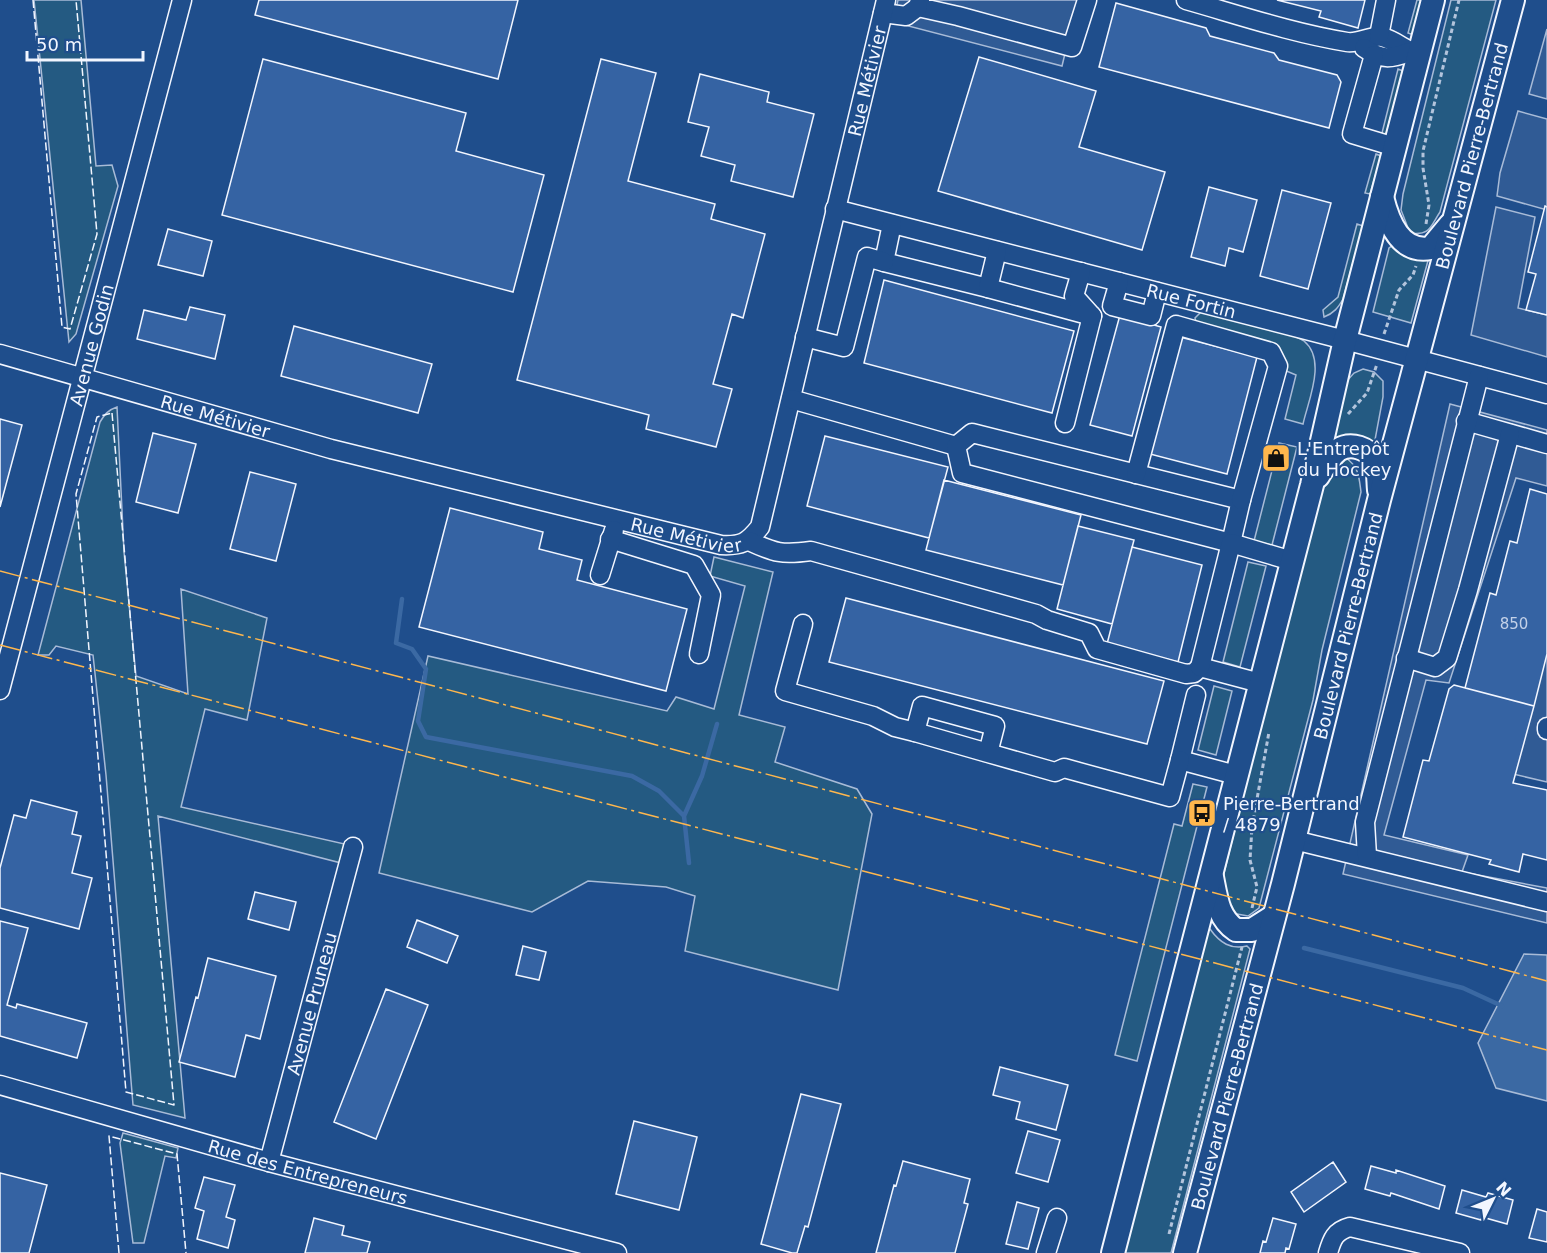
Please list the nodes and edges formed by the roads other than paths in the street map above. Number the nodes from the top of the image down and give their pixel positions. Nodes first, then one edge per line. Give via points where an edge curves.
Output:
1 (182, 0) edge
2 (1087, 0) edge
3 (1186, 0) edge
4 (1386, 0) edge
5 (1433, 0) edge
6 (1513, 0) edge
7 (919, 4) edge
8 (885, 7) edge
9 (1379, 36) junction
10 (1357, 43) junction
11 (1414, 53) junction
12 (1374, 55) junction
13 (1395, 147) junction
14 (1382, 197) junction
15 (835, 209) junction
16 (1454, 219) junction
17 (892, 224) junction
18 (997, 250) junction
19 (884, 262) junction
20 (1081, 272) junction
21 (1119, 282) junction
22 (988, 288) junction
23 (1157, 292) junction
24 (1184, 298) junction
25 (1112, 306) junction
26 (1092, 316) junction
27 (1176, 325) junction
28 (805, 338) junction
29 (1345, 340) junction
30 (0, 354) edge
31 (1417, 360) junction
32 (1479, 376) junction
33 (82, 378) junction
34 (1547, 394) edge
35 (790, 399) junction
36 (1466, 421) junction
37 (1065, 423) dead end
38 (1510, 434) junction
39 (1547, 444) edge
40 (956, 446) junction
41 (1136, 474) junction
42 (1312, 485) junction
43 (1240, 500) junction
44 (1379, 500) junction
45 (618, 520) junction
46 (610, 539) junction
47 (701, 540) junction
48 (749, 541) junction
49 (1231, 543) junction
50 (1292, 561) junction
51 (694, 565) junction
52 (600, 575) dead end
53 (803, 624) dead end
54 (699, 654) dead end
55 (1406, 658) junction
56 (1200, 667) junction
57 (1260, 683) junction
58 (0, 690) edge
59 (1197, 695) dead end
60 (915, 732) junction
61 (988, 753) junction
62 (1180, 760) junction
63 (1236, 775) junction
64 (1294, 840) junction
65 (353, 847) dead end
66 (1367, 856) junction
67 (1211, 873) junction
68 (1547, 902) edge
69 (1274, 916) junction
70 (0, 1085) edge
71 (269, 1162) junction
72 (1057, 1218) dead end
73 (1176, 1247) edge
74 (617, 1253) edge
75 (1046, 1253) edge
76 (1113, 1253) edge
77 (1328, 1253) edge
78 (1460, 1253) edge

1 - 33 street, Avenue Godin
2 - 7 street via 1072,47
3 - 10 street
4 - 9 street
5 - 11 main road
6 - 16 main road, Boulevard Pierre-Bertrand
7 - 8 street via 906,16
8 - 15 street, Rue Métivier
9 - 10 street
9 - 11 street
10 - 12 street
11 - 12 street via 1394,58
11 - 13 main road
12 - 13 street via 1352,134
13 - 14 main road
14 - 16 main road via 1394,230 1412,246 1431,248
14 - 29 main road
15 - 17 street, Rue Fortin
15 - 28 street, Rue Métivier
16 - 31 main road, Boulevard Pierre-Bertrand
17 - 18 street, Rue Fortin
17 - 19 street
18 - 20 street, Rue Fortin
18 - 22 street
19 - 22 street
19 - 28 street via 867,257 844,347
20 - 21 street, Rue Fortin
20 - 26 street via 1074,296
21 - 23 street, Rue Fortin
21 - 25 street
22 - 26 street
23 - 24 street, Rue Fortin
23 - 25 street via 1151,316
24 - 27 street
24 - 29 street, Rue Fortin
25 - 26 street
26 - 37 street
27 - 41 street
27 - 43 street via 1271,352 1278,366
28 - 35 street, Rue Métivier
29 - 31 street, Rue Fortin
29 - 42 main road
30 - 33 street, Rue Métivier
31 - 32 street, Rue Fortin
31 - 44 main road, Boulevard Pierre-Bertrand
32 - 34 street, Rue Fortin
32 - 36 street
33 - 45 street, Rue Métivier via 331,448
33 - 58 street, Avenue Godin
35 - 40 street
35 - 48 street, Rue Métivier via 760,527
36 - 38 street
36 - 55 street
38 - 39 street
38 - 55 street via 1447,658 1434,667
40 - 41 street via 972,433
40 - 49 street via 962,472
41 - 43 street
42 - 44 main road via 1338,450 1359,447 1375,461
42 - 50 main road
43 - 49 street
44 - 64 main road, Boulevard Pierre-Bertrand
45 - 46 street
45 - 47 street, Rue Métivier
46 - 51 street
46 - 52 street
47 - 48 street, Rue Métivier via 735,546
47 - 51 street
48 - 56 street via 772,552 811,551 1036,614 1089,633 1097,649 1119,656 1186,674
49 - 50 street
49 - 56 street
50 - 57 main road
51 - 54 street via 711,595
53 - 60 street via 785,692
55 - 66 street via 1365,822
56 - 57 street
57 - 63 main road
59 - 62 street
60 - 61 street
60 - 61 street via 922,706 995,726
61 - 62 street via 1055,772 1064,768 1170,797
62 - 63 street
63 - 67 main road
64 - 66 street
64 - 69 main road, Boulevard Pierre-Bertrand
65 - 71 street, Avenue Pruneau
66 - 68 street
67 - 69 main road via 1217,903 1230,926 1238,931 1252,930
67 - 76 main road
69 - 73 main road, Boulevard Pierre-Bertrand
70 - 71 street, Rue des Entrepreneurs
71 - 74 street, Rue des Entrepreneurs
72 - 75 street
77 - 78 street via 1332,1238 1350,1227

